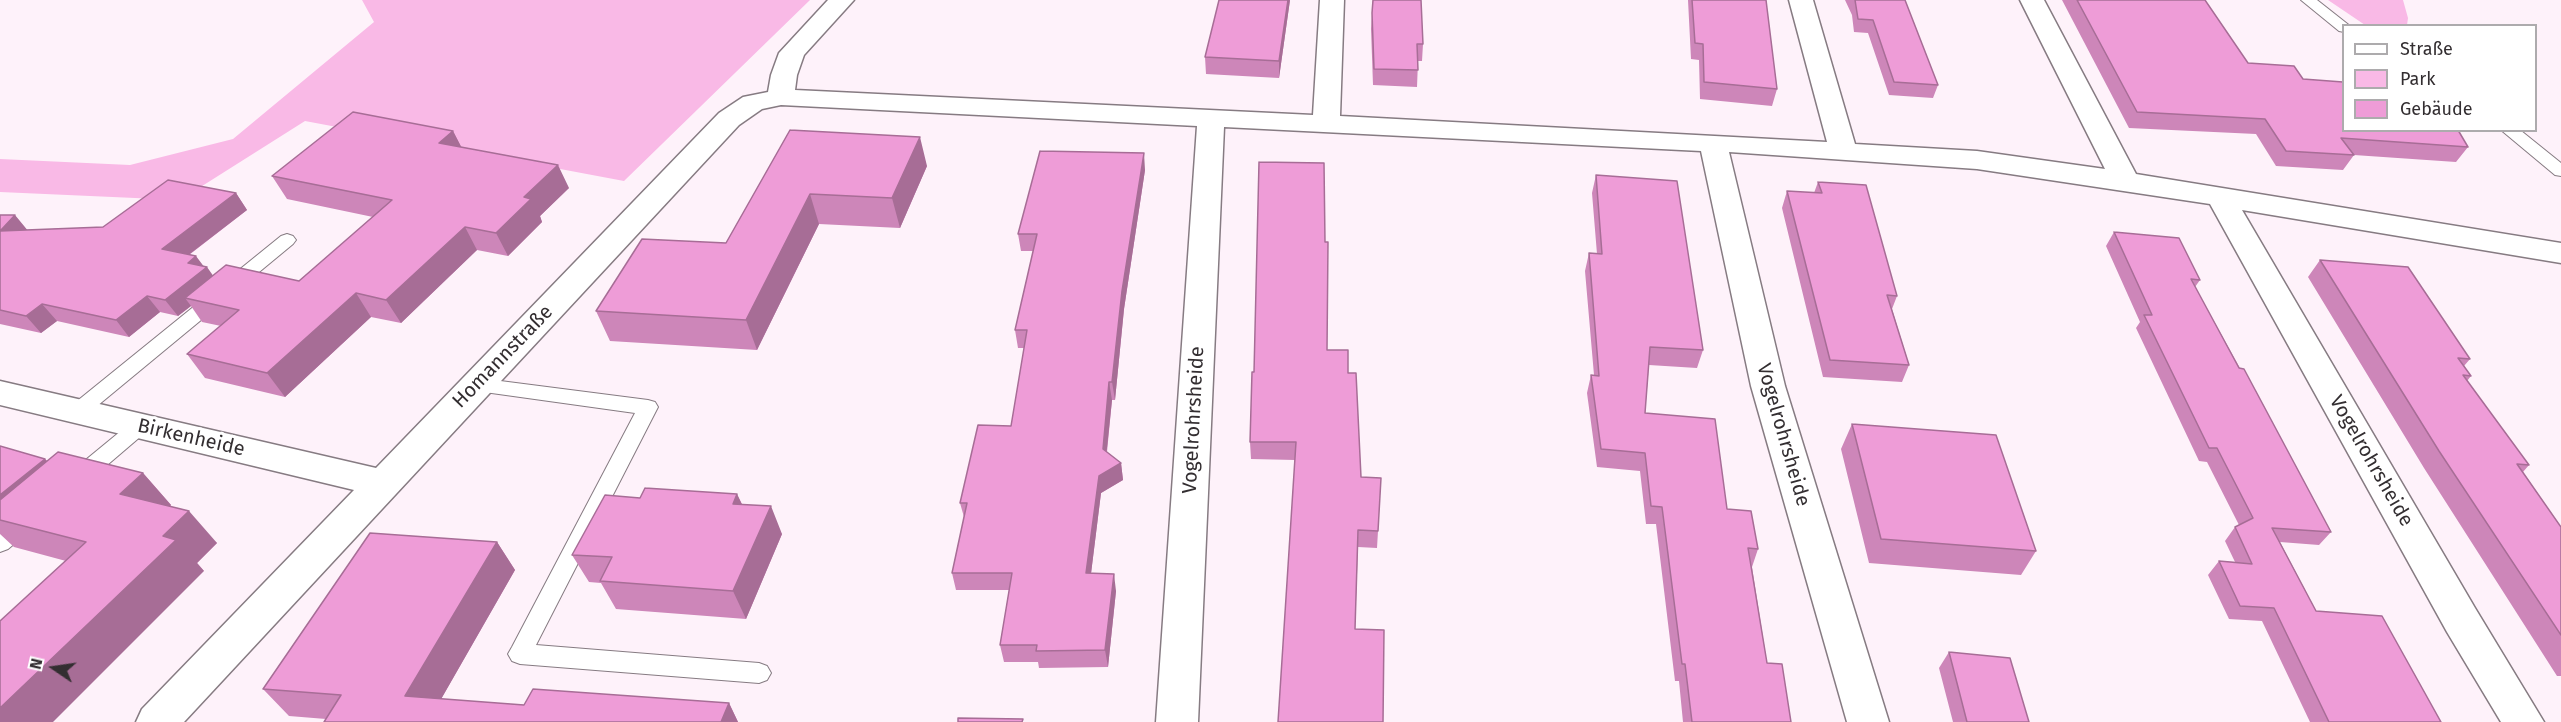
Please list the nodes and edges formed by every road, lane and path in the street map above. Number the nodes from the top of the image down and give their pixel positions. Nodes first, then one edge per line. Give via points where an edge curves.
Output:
1 (842, 0) edge
2 (1332, 0) edge
3 (1801, 0) edge
4 (2032, 0) edge
5 (2308, 0) edge
6 (2342, 26) edge
7 (780, 97) junction
8 (1211, 118) junction
9 (1326, 123) junction
10 (2512, 132) edge
11 (1713, 143) junction
12 (1843, 151) junction
13 (2561, 171) edge
14 (2125, 181) junction
15 (2221, 198) junction
16 (287, 240) dead end
17 (2561, 253) edge
18 (477, 385) junction
19 (0, 393) edge
20 (78, 411) junction
21 (140, 426) junction
22 (383, 483) junction
23 (61, 492) edge
24 (44, 507) edge
25 (0, 543) edge
26 (759, 672) dead end
27 (157, 722) edge
28 (1177, 722) edge
29 (1868, 722) edge
30 (2523, 722) edge

1 - 7 street via 792,53
2 - 9 street
3 - 12 street
4 - 14 street
5 - 6 lane
7 - 8 street
7 - 18 street, Homannstraße via 753,102 729,118
8 - 9 street
8 - 28 street, Vogelrohrsheide
9 - 11 street
10 - 13 lane
11 - 12 street
11 - 29 street, Vogelrohrsheide via 1768,386
12 - 14 street via 1977,160
14 - 15 street
15 - 17 street
15 - 30 street, Vogelrohrsheide
16 - 20 lane
18 - 22 street, Homannstraße
18 - 26 lane via 648,407 520,654
19 - 20 street, Birkenheide
20 - 21 street, Birkenheide
21 - 22 street, Birkenheide
21 - 23 lane
22 - 27 street, Homannstraße
24 - 25 lane

